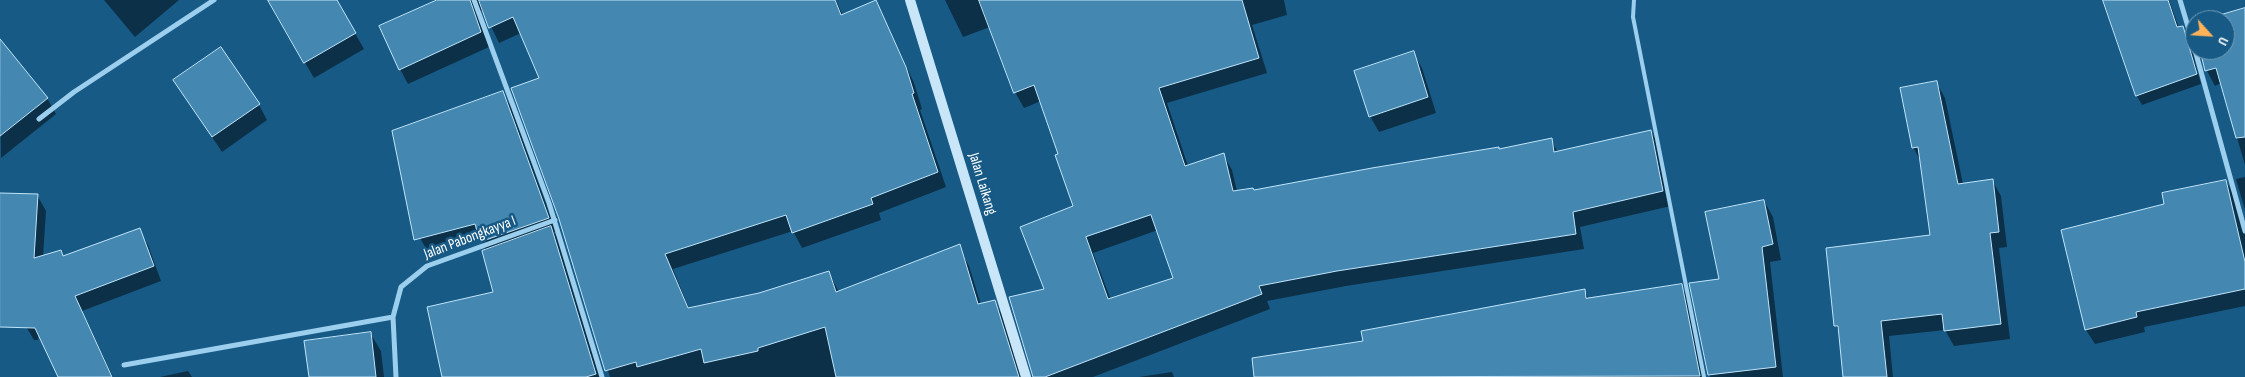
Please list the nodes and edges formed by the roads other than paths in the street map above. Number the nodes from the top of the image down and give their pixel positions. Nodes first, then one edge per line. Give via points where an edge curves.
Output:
1 (214, 0) edge
2 (474, 0) edge
3 (910, 0) edge
4 (1634, 0) edge
5 (2180, 0) edge
6 (2185, 17) edge
7 (2198, 60) edge
8 (39, 119) dead end
9 (554, 220) junction
10 (2245, 231) edge
11 (393, 317) junction
12 (124, 365) dead end
13 (396, 377) edge
14 (602, 377) edge
15 (1026, 377) edge
16 (1704, 377) edge

1 - 8 street via 74,92
2 - 9 street
3 - 15 main road, Jalan Laikang
4 - 16 lane via 1633,17
5 - 6 street
7 - 10 street
9 - 11 street, Jalan Pabongkayya I via 426,266 401,287
9 - 14 street
11 - 12 street
11 - 13 street, Jalan Pabongkayya I

